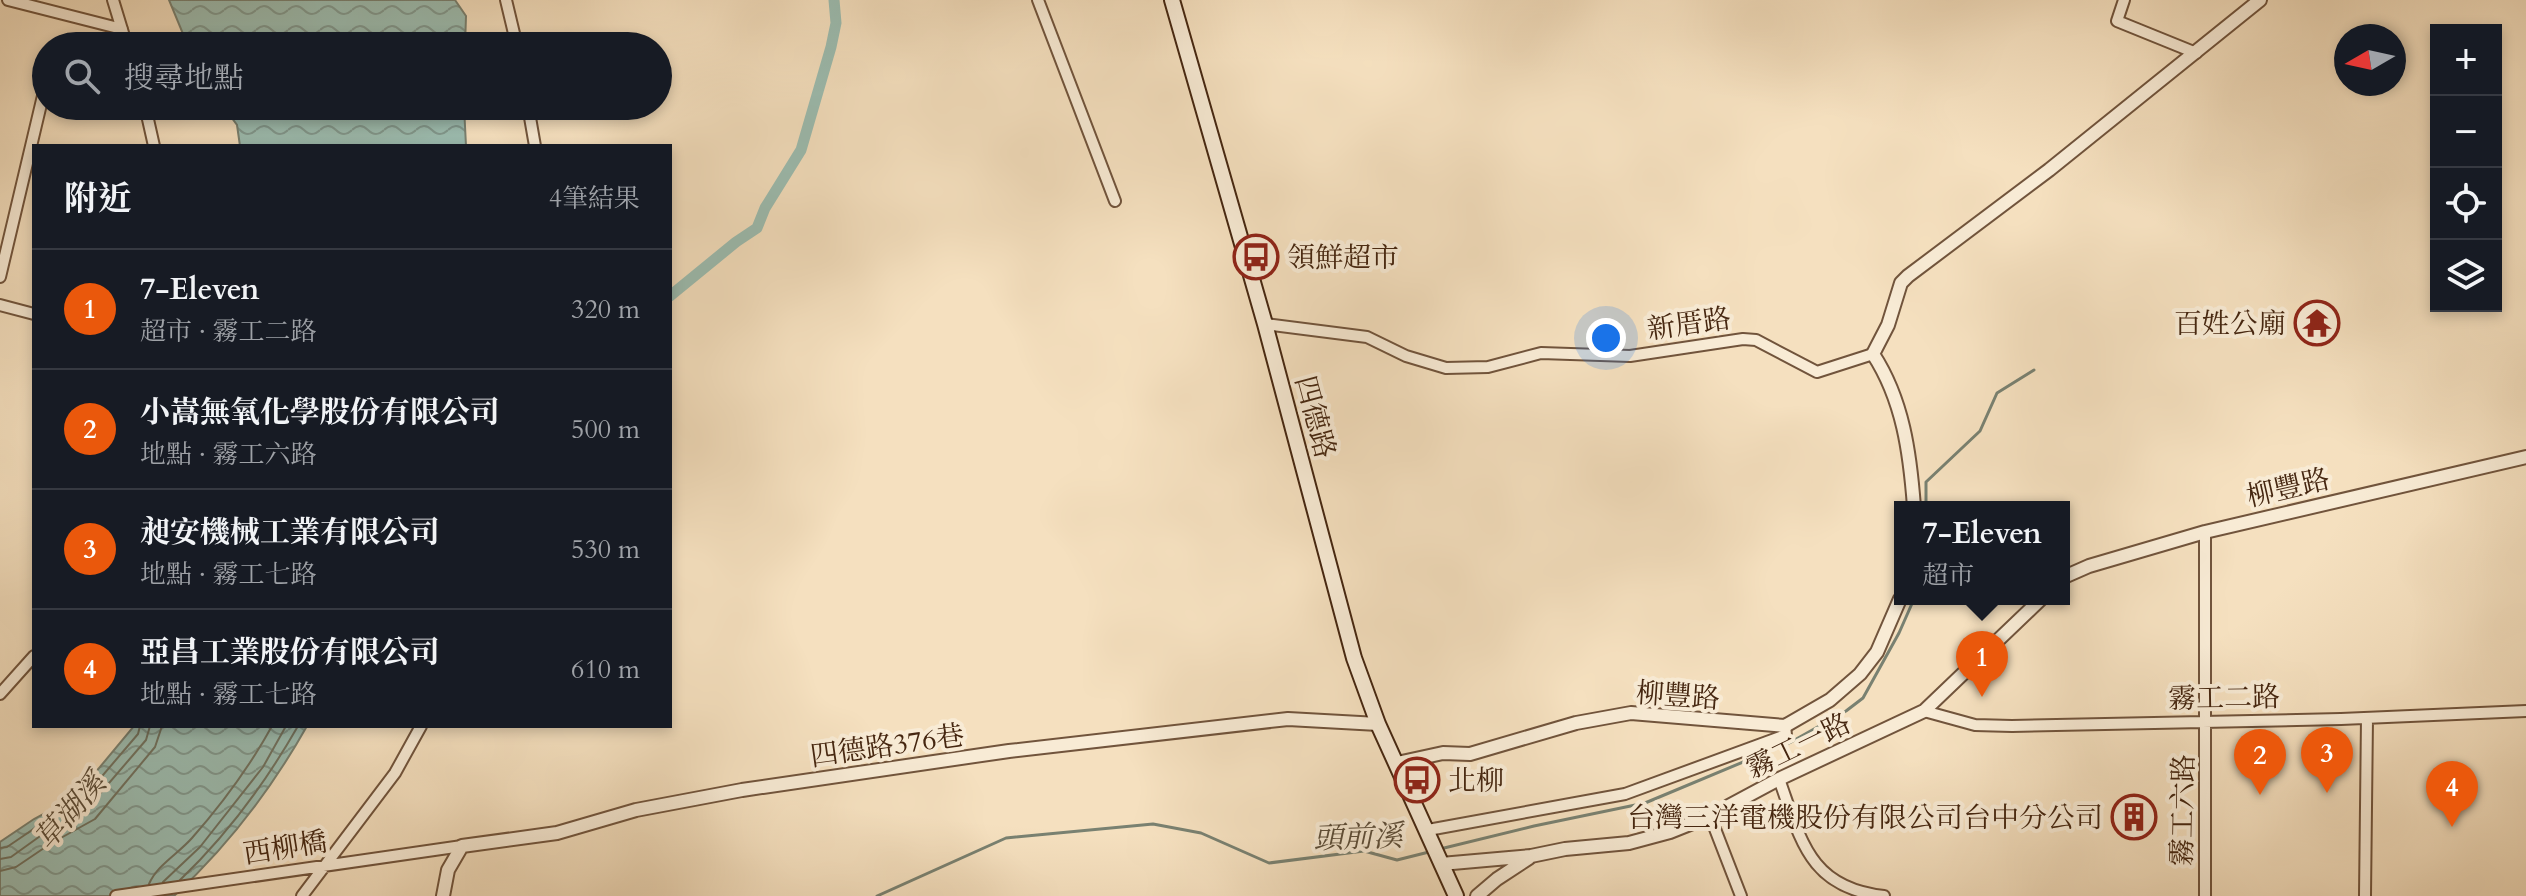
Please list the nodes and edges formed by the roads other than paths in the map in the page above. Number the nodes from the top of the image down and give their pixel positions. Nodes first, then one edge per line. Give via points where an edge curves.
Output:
1 (8, 0) edge
2 (113, 0) edge
3 (506, 0) edge
4 (1038, 0) edge
5 (1172, 0) edge
6 (2124, 0) edge
7 (2260, 0) edge
8 (122, 29) junction
9 (123, 32) edge
10 (514, 32) edge
11 (2196, 53) junction
12 (37, 120) edge
13 (148, 120) edge
14 (530, 120) edge
15 (154, 144) edge
16 (535, 144) edge
17 (1115, 201) dead end
18 (0, 277) edge
19 (0, 305) edge
20 (32, 313) edge
21 (1265, 324) junction
22 (1873, 354) junction
23 (2526, 457) edge
24 (1913, 501) edge
25 (2205, 532) junction
26 (2070, 575) edge
27 (1897, 605) edge
28 (2035, 605) edge
29 (32, 658) edge
30 (0, 694) edge
31 (1924, 711) junction
32 (2526, 711) edge
33 (2367, 718) junction
34 (2207, 722) junction
35 (1378, 724) junction
36 (1785, 726) junction
37 (420, 728) edge
38 (1397, 763) junction
39 (1779, 779) junction
40 (1710, 816) junction
41 (1429, 835) junction
42 (462, 846) junction
43 (1531, 856) junction
44 (1440, 861) junction
45 (326, 864) junction
46 (116, 896) edge
47 (302, 896) edge
48 (443, 896) edge
49 (1456, 896) edge
50 (1477, 896) edge
51 (1741, 896) edge
52 (1884, 896) edge
53 (2205, 896) edge
54 (2365, 896) edge

1 - 8 street
2 - 8 street
3 - 10 street
4 - 17 street
5 - 21 main road, 四德路
6 - 11 street via 2117,21
7 - 11 street
8 - 9 street
11 - 22 street via 1908,276
12 - 18 street
13 - 15 street
14 - 16 street
19 - 20 street
21 - 22 street, 新厝路 via 1367,337 1446,368 1488,367 1541,353 1630,356 1743,339 1756,340 1817,372
21 - 35 main road, 四德路 via 1354,658
22 - 24 street via 1898,405
23 - 25 street, 柳豐路
25 - 26 street, 柳豐路
25 - 34 street, 霧工六路
27 - 36 street via 1877,652 1860,674 1830,700
28 - 31 street, 霧工一路
29 - 30 street
31 - 34 street, 霧工二路 via 1975,725
31 - 39 street, 霧工一路
32 - 33 street, 霧工二路
33 - 34 street, 霧工二路
33 - 54 street
34 - 53 street, 霧工六路
35 - 38 main road, 四德路
35 - 42 street, 四德路376巷 via 1288,719 1009,751 742,790 636,810 557,833
36 - 38 street, 柳豐路 via 1631,713 1470,754 1443,753
36 - 41 street via 1786,735 1625,794
37 - 45 street via 395,773
38 - 41 main road, 四德路
39 - 40 street, 霧工一路
39 - 52 street via 1802,844 1819,870 1849,889
40 - 43 street, 霧工一路 via 1629,843
40 - 51 street
41 - 44 main road, 四德路
42 - 45 street, 西柳橋
42 - 48 street via 448,870
43 - 44 street, 霧工一路
43 - 50 street
44 - 49 main road
45 - 46 street, 西柳橋
45 - 47 street

